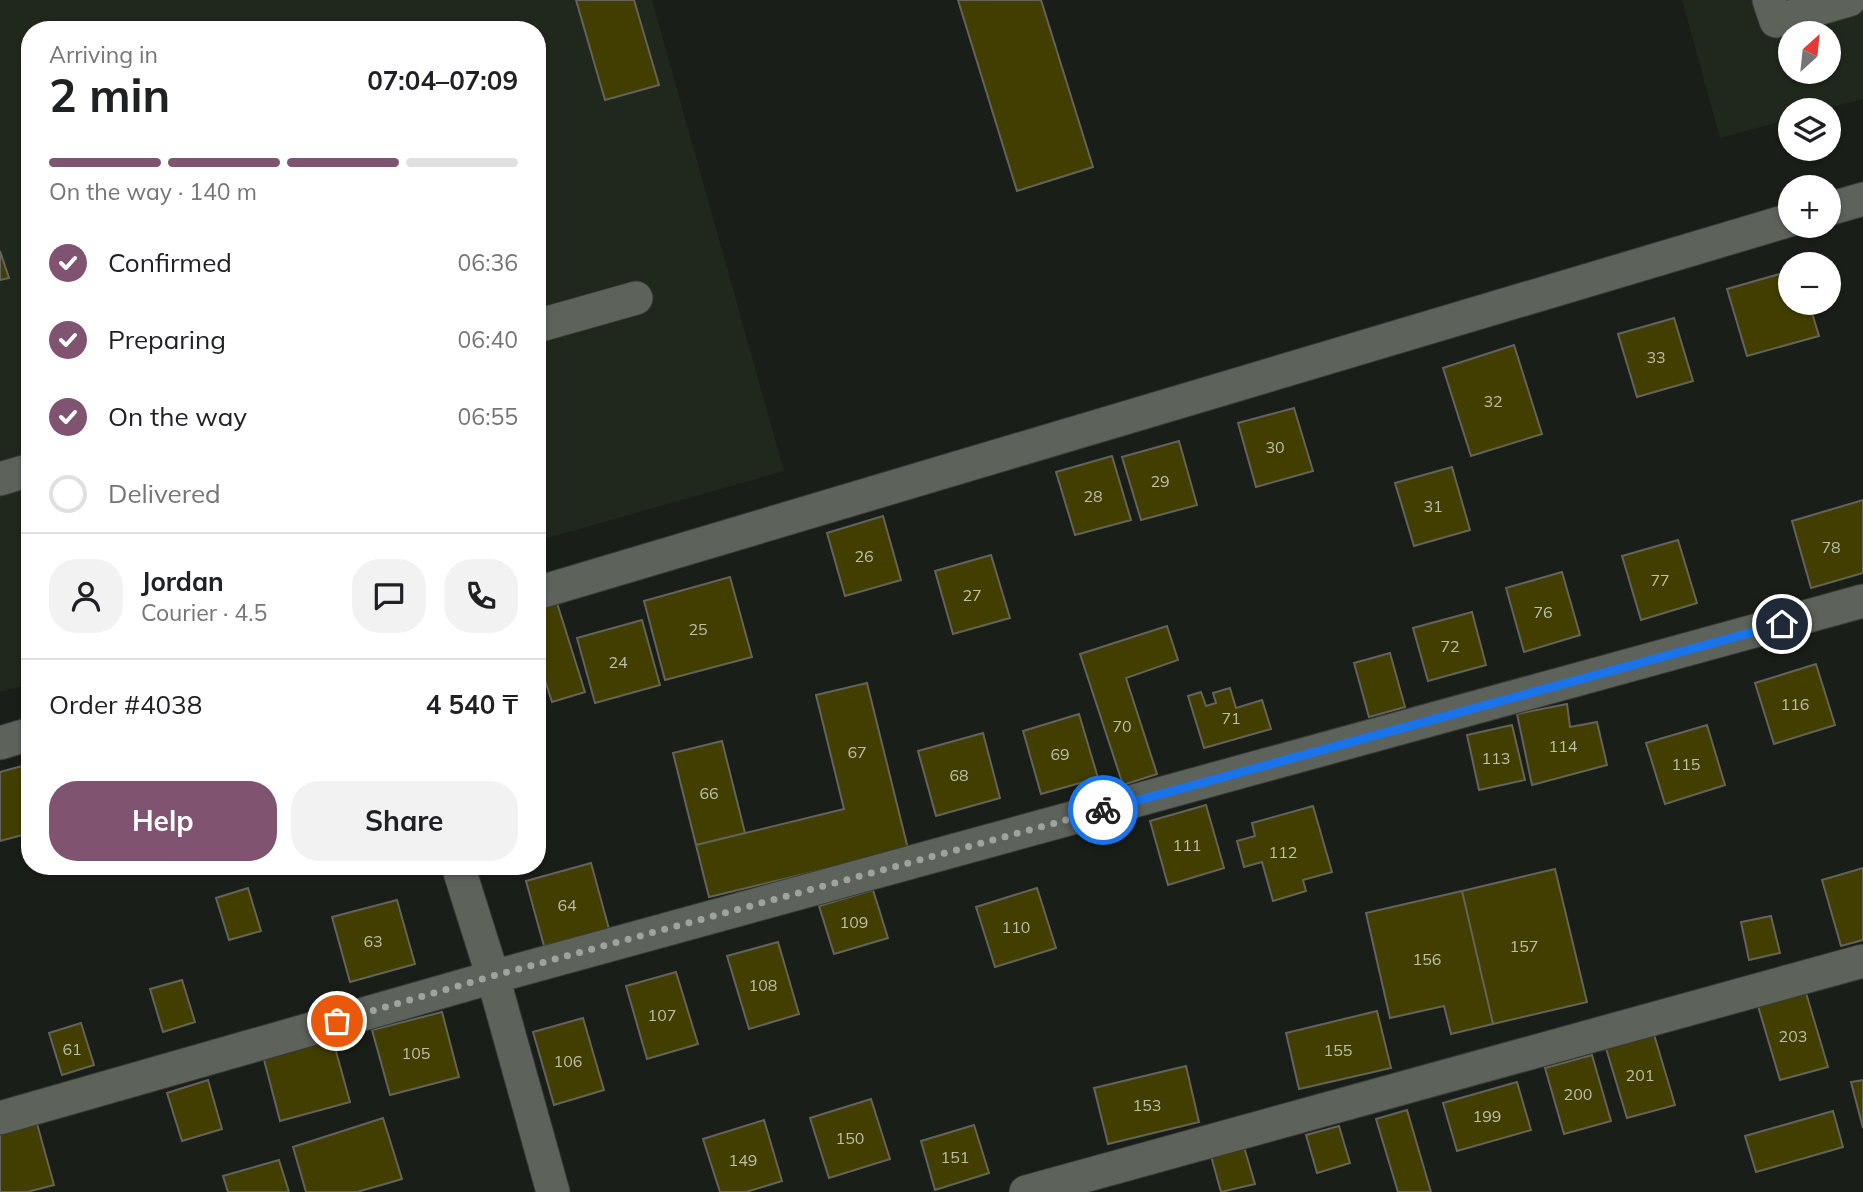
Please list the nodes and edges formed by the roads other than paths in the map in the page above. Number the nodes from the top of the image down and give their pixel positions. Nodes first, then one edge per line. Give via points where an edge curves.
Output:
1 (1769, 0) edge
2 (1849, 0) edge
3 (1863, 199) edge
4 (1841, 205) edge
5 (1778, 224) edge
6 (636, 298) dead end
7 (546, 323) edge
8 (21, 473) edge
9 (0, 479) edge
10 (546, 590) edge
11 (1863, 601) edge
12 (21, 737) edge
13 (0, 743) edge
14 (461, 875) edge
15 (1863, 961) edge
16 (493, 976) junction
17 (0, 1118) edge
18 (553, 1192) edge
19 (1026, 1192) edge

1 - 2 street via 1776,21
3 - 4 street
5 - 10 street
6 - 7 street
8 - 9 street
11 - 16 street
12 - 13 street
14 - 16 street
15 - 19 street
16 - 17 street
16 - 18 street

